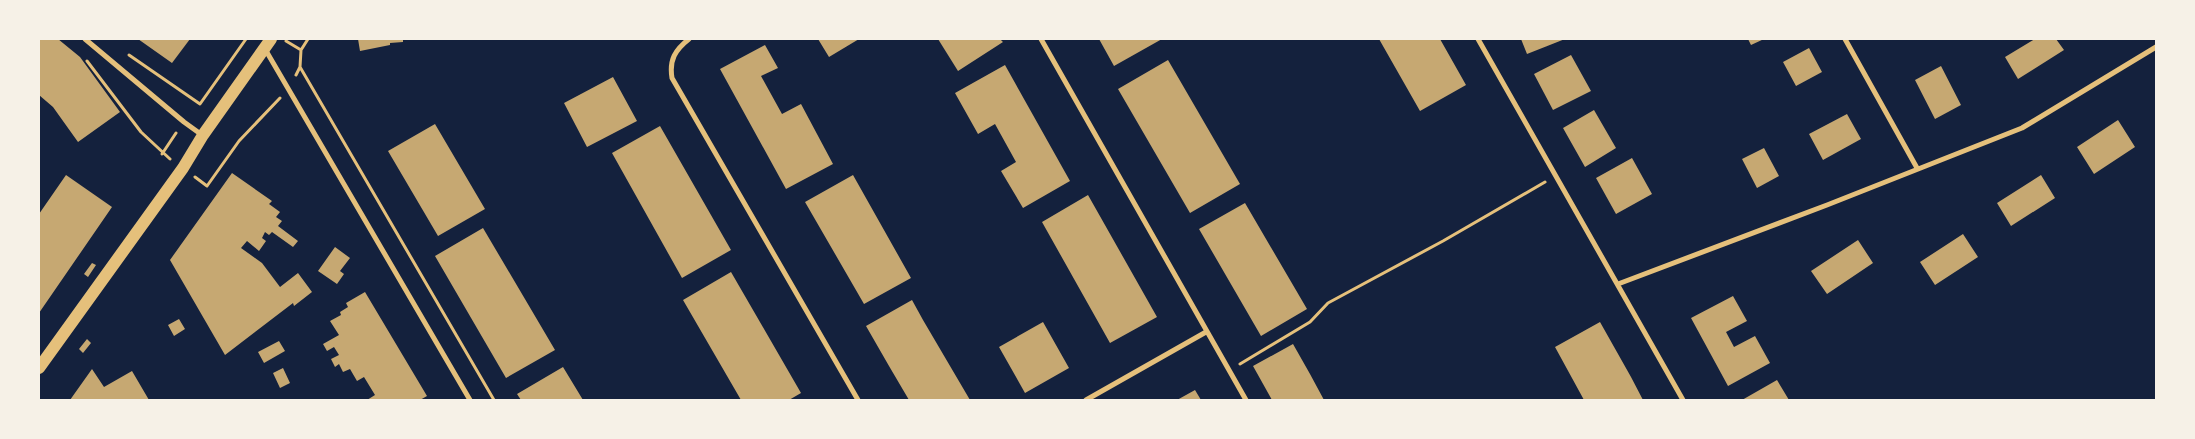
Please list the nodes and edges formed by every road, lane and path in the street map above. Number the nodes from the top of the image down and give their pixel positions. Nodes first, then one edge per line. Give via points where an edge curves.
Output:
1 (85, 39) edge
2 (246, 39) edge
3 (282, 39) edge
4 (308, 39) edge
5 (689, 39) edge
6 (1041, 39) edge
7 (1478, 39) edge
8 (1845, 39) edge
9 (268, 43) edge
10 (2156, 47) edge
11 (301, 50) junction
12 (124, 52) dead end
13 (85, 58) dead end
14 (274, 106) dead end
15 (203, 135) junction
16 (162, 154) dead end
17 (1917, 168) junction
18 (1557, 175) junction
19 (207, 186) dead end
20 (1618, 284) junction
21 (1206, 332) junction
22 (39, 368) edge
23 (1228, 371) junction
24 (470, 400) edge
25 (494, 400) edge
26 (858, 400) edge
27 (1086, 400) edge
28 (1246, 400) edge
29 (1683, 400) edge

1 - 15 street
2 - 12 path via 200,104
3 - 11 path
4 - 11 path
5 - 26 street via 674,52 670,67 672,78
6 - 21 street
7 - 18 street
8 - 17 street
9 - 15 main road
9 - 24 street
10 - 17 street via 2022,128
11 - 25 path via 300,67
13 - 16 path via 141,132
14 - 19 path via 239,140
15 - 22 main road via 183,168
17 - 20 street
18 - 20 street
18 - 23 path via 1328,303 1310,322
20 - 29 street
21 - 23 street
21 - 27 street
23 - 28 street

